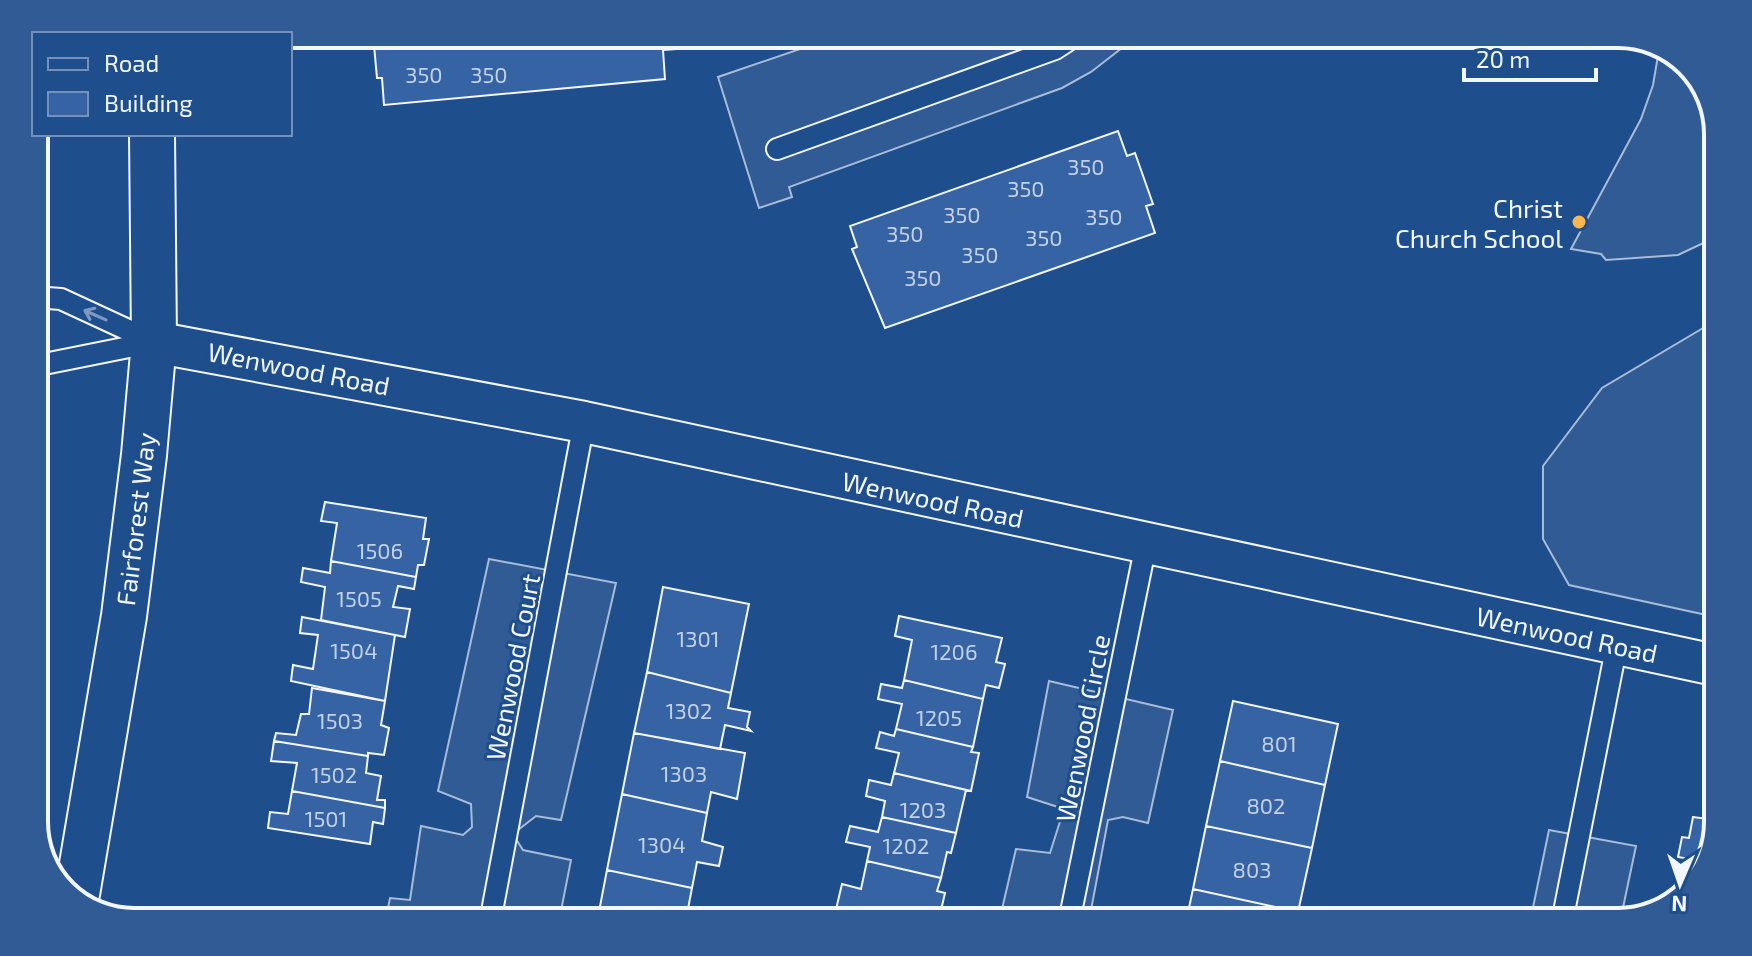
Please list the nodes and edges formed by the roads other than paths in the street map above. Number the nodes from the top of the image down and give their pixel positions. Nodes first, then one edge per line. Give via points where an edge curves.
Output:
1 (1057, 48) edge
2 (152, 136) edge
3 (777, 149) dead end
4 (48, 298) edge
5 (154, 342) junction
6 (48, 363) edge
7 (584, 422) junction
8 (1146, 544) junction
9 (1617, 644) junction
10 (1704, 663) edge
11 (78, 888) edge
12 (493, 908) edge
13 (1072, 908) edge
14 (1565, 908) edge

1 - 3 lane
2 - 5 main road, Fairforest Way
5 -> 4 lane via 61,299
5 - 6 lane
5 - 7 street, Wenwood Road
5 - 11 main road, Fairforest Way via 124,616
7 - 8 street, Wenwood Road
7 - 12 lane, Wenwood Court
8 - 9 street, Wenwood Road
8 - 13 lane, Wenwood Circle
9 - 10 street, Wenwood Road
9 - 14 lane

